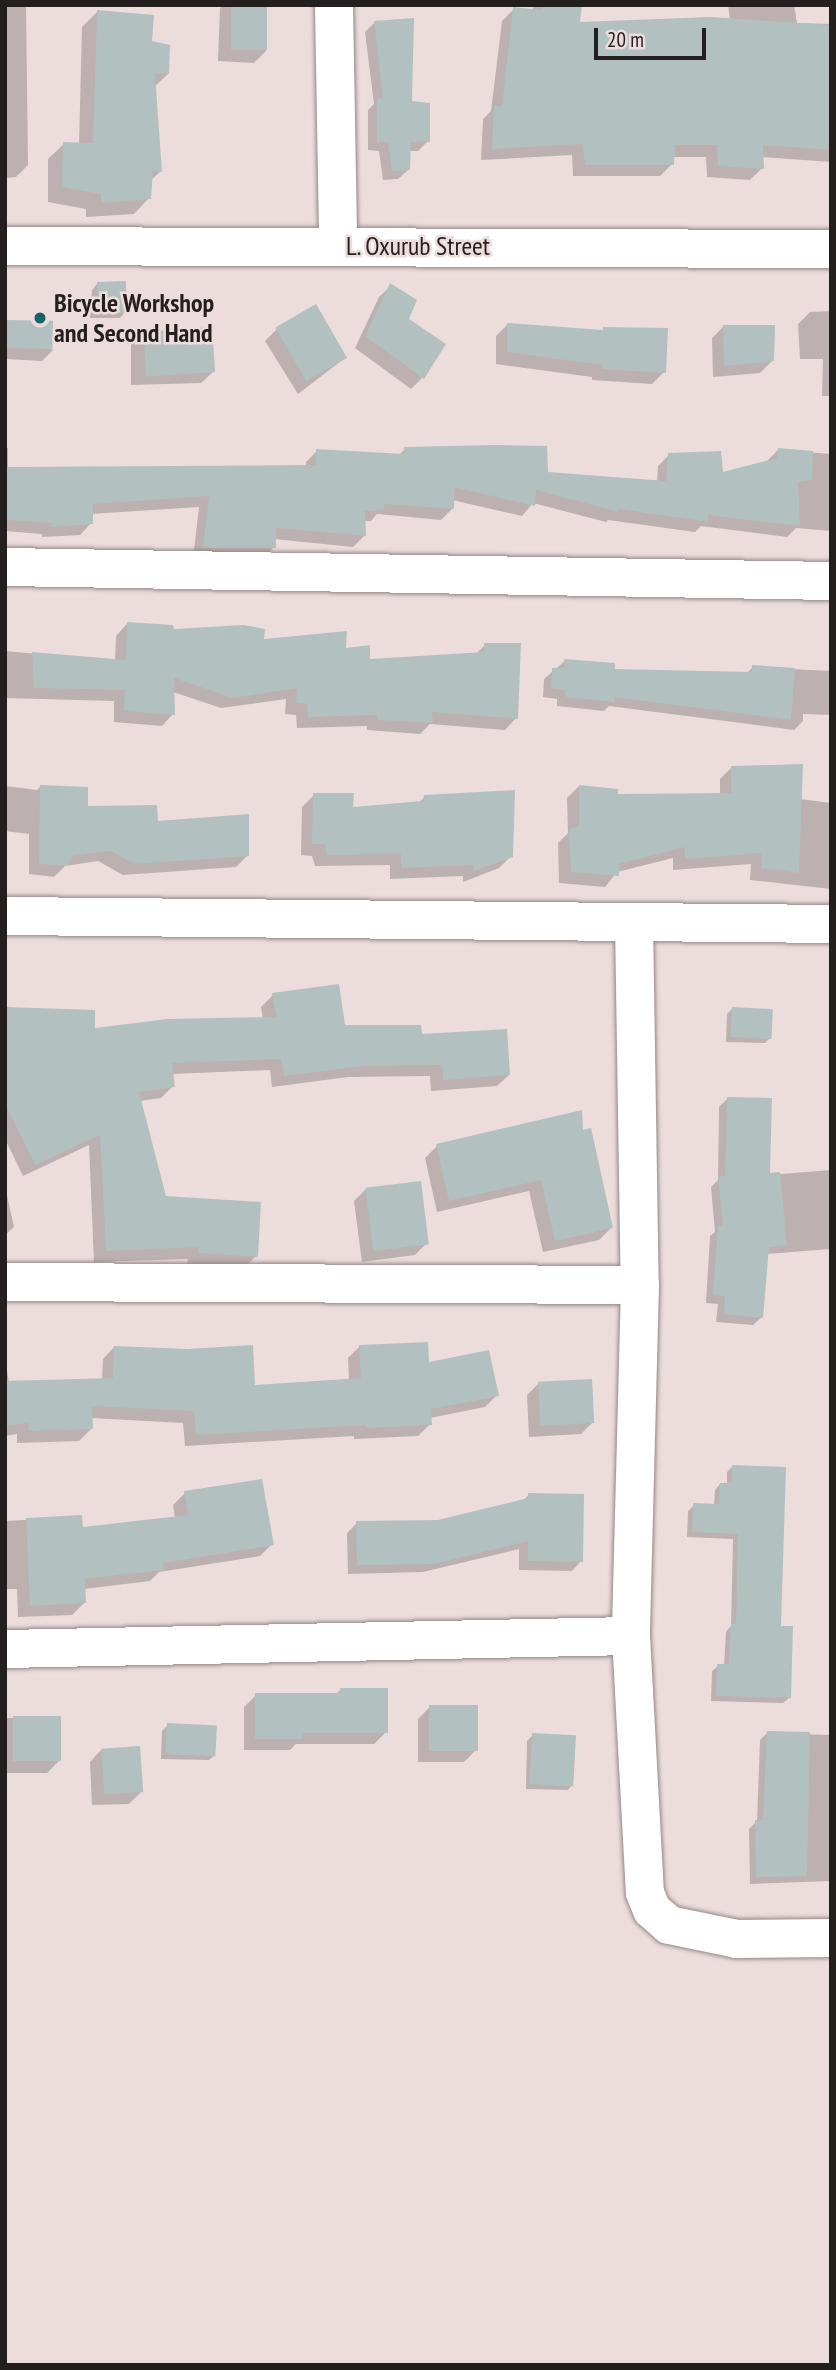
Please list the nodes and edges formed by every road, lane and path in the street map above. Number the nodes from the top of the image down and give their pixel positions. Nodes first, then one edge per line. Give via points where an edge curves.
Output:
1 (334, 5) edge
2 (5, 246) edge
3 (338, 246) junction
4 (831, 249) edge
5 (5, 567) edge
6 (831, 580) edge
7 (5, 916) edge
8 (634, 922) junction
9 (831, 924) edge
10 (5, 1282) edge
11 (640, 1285) junction
12 (631, 1636) junction
13 (5, 1649) edge
14 (831, 1938) edge

1 - 3 street
2 - 3 street, L. Oxurub Street
3 - 4 street, L. Oxurub Street
5 - 6 street
7 - 8 street
8 - 9 street
8 - 11 street
10 - 11 street
11 - 12 street
12 - 13 street
12 - 14 street via 645,1893 652,1910 669,1925 737,1939

